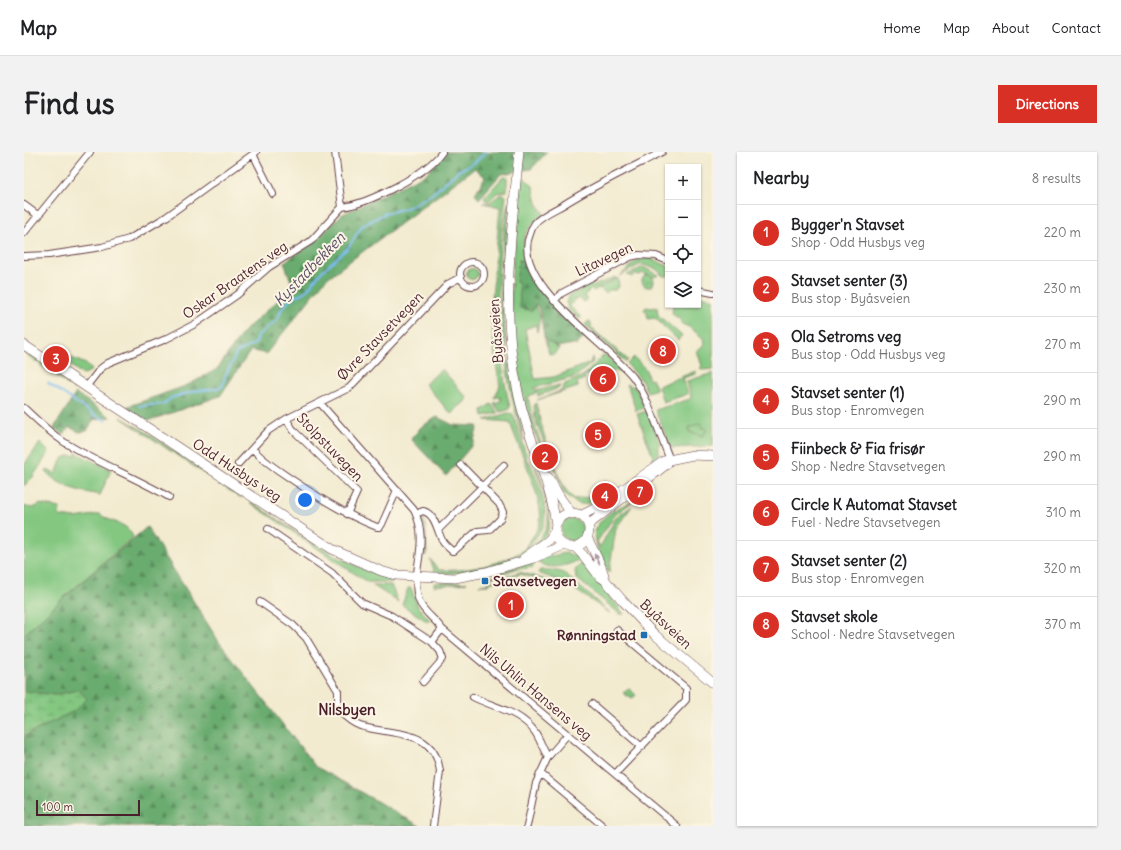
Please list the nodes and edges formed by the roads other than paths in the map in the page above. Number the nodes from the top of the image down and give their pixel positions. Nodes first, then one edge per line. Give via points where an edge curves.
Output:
1 (90, 152) edge
2 (335, 152) edge
3 (442, 152) edge
4 (519, 152) edge
5 (662, 152) edge
6 (255, 153) edge
7 (273, 194) dead end
8 (24, 205) edge
9 (342, 207) junction
10 (39, 216) junction
11 (24, 233) edge
12 (24, 256) edge
13 (665, 261) edge
14 (461, 277) dead end
15 (701, 291) edge
16 (713, 293) edge
17 (554, 301) junction
18 (24, 345) edge
19 (86, 387) junction
20 (320, 403) junction
21 (24, 408) edge
22 (286, 419) junction
23 (253, 449) junction
24 (713, 456) edge
25 (670, 460) junction
26 (238, 464) dead end
27 (461, 465) dead end
28 (504, 465) dead end
29 (543, 467) junction
30 (483, 486) junction
31 (397, 490) junction
32 (169, 497) dead end
33 (346, 514) junction
34 (416, 514) junction
35 (576, 515) junction
36 (588, 525) junction
37 (555, 528) junction
38 (268, 529) dead end
39 (438, 530) junction
40 (587, 537) junction
41 (564, 545) junction
42 (575, 547) junction
43 (520, 561) junction
44 (418, 578) junction
45 (605, 580) junction
46 (260, 602) dead end
47 (442, 629) junction
48 (617, 630) dead end
49 (432, 642) junction
50 (423, 682) dead end
51 (713, 683) edge
52 (473, 697) dead end
53 (592, 704) dead end
54 (568, 734) junction
55 (642, 747) junction
56 (548, 757) junction
57 (540, 773) junction
58 (615, 774) junction
59 (432, 826) edge
60 (527, 826) edge
61 (603, 826) edge
62 (677, 826) edge

1 - 10 street
2 - 9 street
3 - 9 street via 417,176 365,200
4 - 29 street, Byåsveien via 507,300 509,333 519,398 529,434
5 - 17 street via 590,188 534,224 527,240 528,255 536,276
6 - 7 street
6 - 12 street via 166,217 125,241 112,246 49,256
8 - 10 street
9 - 19 street, Oskar Braatens veg via 312,241 270,267 237,295 195,324 166,340 108,363
10 - 11 street
13 - 17 street, Litavegen via 647,254 630,257 562,293
14 - 20 street, Øvre Stavsetvegen via 448,284 349,388
15 - 16 street
17 - 25 street via 633,377 642,392
18 - 19 street, Odd Husbys veg
19 - 44 street, Odd Husbys veg via 332,549 382,571
20 - 22 street, Øvre Stavsetvegen
20 - 31 street, Stolpstuvegen
21 - 32 street via 66,443
22 - 23 street, Øvre Stavsetvegen via 268,431
22 - 33 street, Stolpstuvegen via 294,431 357,492
23 - 26 street, Øvre Stavsetvegen
23 - 33 street via 275,468
24 - 25 street via 693,455
25 - 35 street via 654,467 596,508
25 - 36 street via 662,469
27 - 30 street, Stolpstuvegen
28 - 30 street
29 - 35 street, Byåsveien via 561,499
29 - 37 street, Byåsveien via 554,508
30 - 39 street
30 - 39 street, Stolpstuvegen via 503,512 489,530 477,531 452,551 443,543
31 - 33 street via 380,527
31 - 34 street, Stolpstuvegen
34 - 39 street, Stolpstuvegen via 426,512
34 - 44 street, Stolpstuvegen via 421,531
35 - 36 street
35 - 37 street via 564,516
36 - 40 street
37 - 41 street via 556,537
37 - 43 street, Odd Husbys veg via 549,540
38 - 49 street via 332,573 369,608 392,616
40 - 42 street via 585,542
45 -> 40 street, Byåsveien via 604,571
41 - 42 street
41 - 43 street, Odd Husbys veg
42 - 45 street, Byåsveien
43 - 44 street, Odd Husbys veg via 486,572 455,578
44 - 47 street, Nils Uhlin Hansens veg via 420,603
45 - 51 street, Byåsveien via 654,634
46 - 59 street via 294,625 306,638 338,691 338,710 347,719 360,726 412,735 432,750 440,771
47 - 49 street
47 - 54 street, Nils Uhlin Hansens veg
48 - 55 street via 686,688 686,700
49 - 50 street via 443,659
52 - 56 street via 517,716 536,733 540,746
53 - 55 street, Nils Uhlin Hansens veg
54 - 56 street
54 - 58 street, Nils Uhlin Hansens veg
55 - 58 street
56 - 57 street
57 - 60 street
57 - 61 street
58 - 62 street, Nils Uhlin Hansens veg

